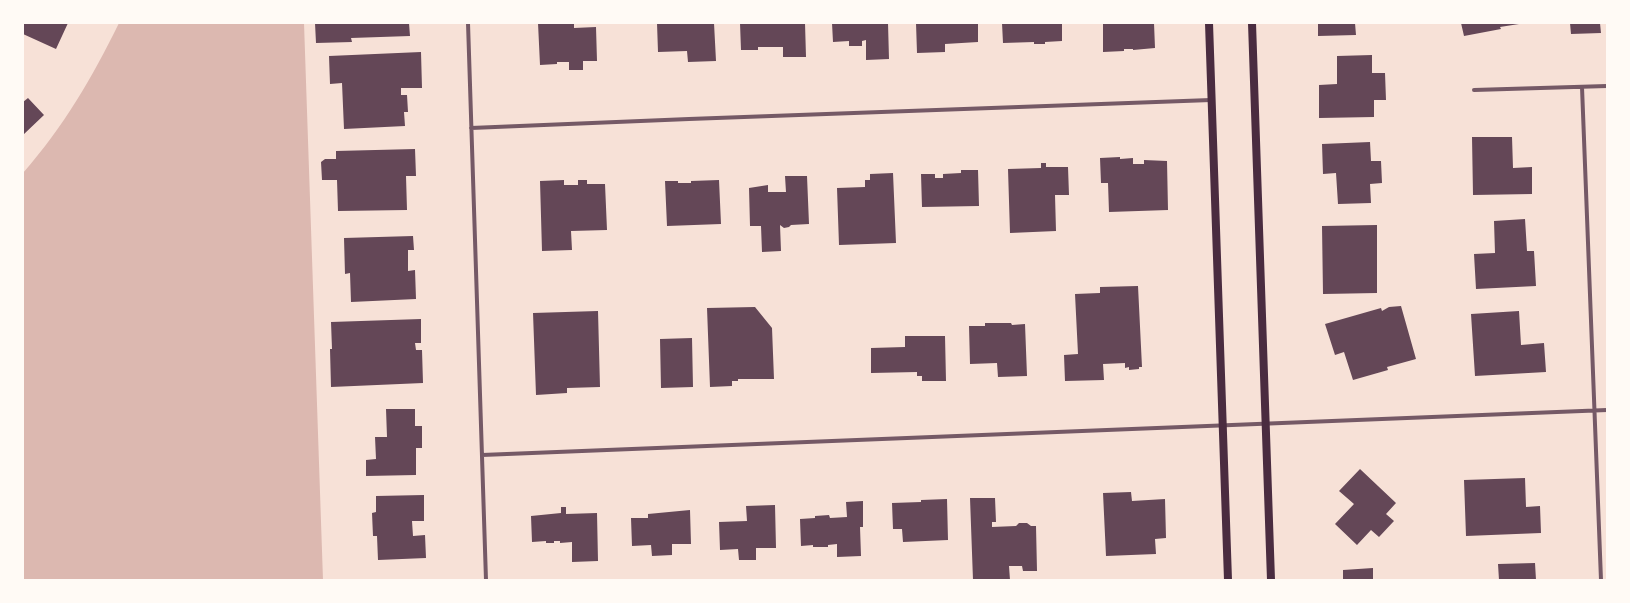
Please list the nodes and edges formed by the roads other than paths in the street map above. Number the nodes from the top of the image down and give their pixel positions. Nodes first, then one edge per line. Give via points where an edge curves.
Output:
1 (468, 23) edge
2 (1209, 23) edge
3 (1252, 23) edge
4 (1607, 86) edge
5 (1582, 87) junction
6 (1474, 90) dead end
7 (1211, 100) junction
8 (471, 128) junction
9 (1595, 410) junction
10 (1607, 410) edge
11 (1265, 423) junction
12 (1223, 425) junction
13 (482, 455) junction
14 (486, 580) edge
15 (1228, 580) edge
16 (1271, 580) edge
17 (1601, 580) edge

1 - 8 street
2 - 7 main road
3 - 11 main road
4 - 5 street
5 - 6 street
5 - 9 street
7 - 8 street
7 - 12 main road
8 - 13 street
9 - 10 street
9 - 11 street
9 - 17 street
11 - 12 street
11 - 16 main road
12 - 13 street
12 - 15 main road
13 - 14 street

